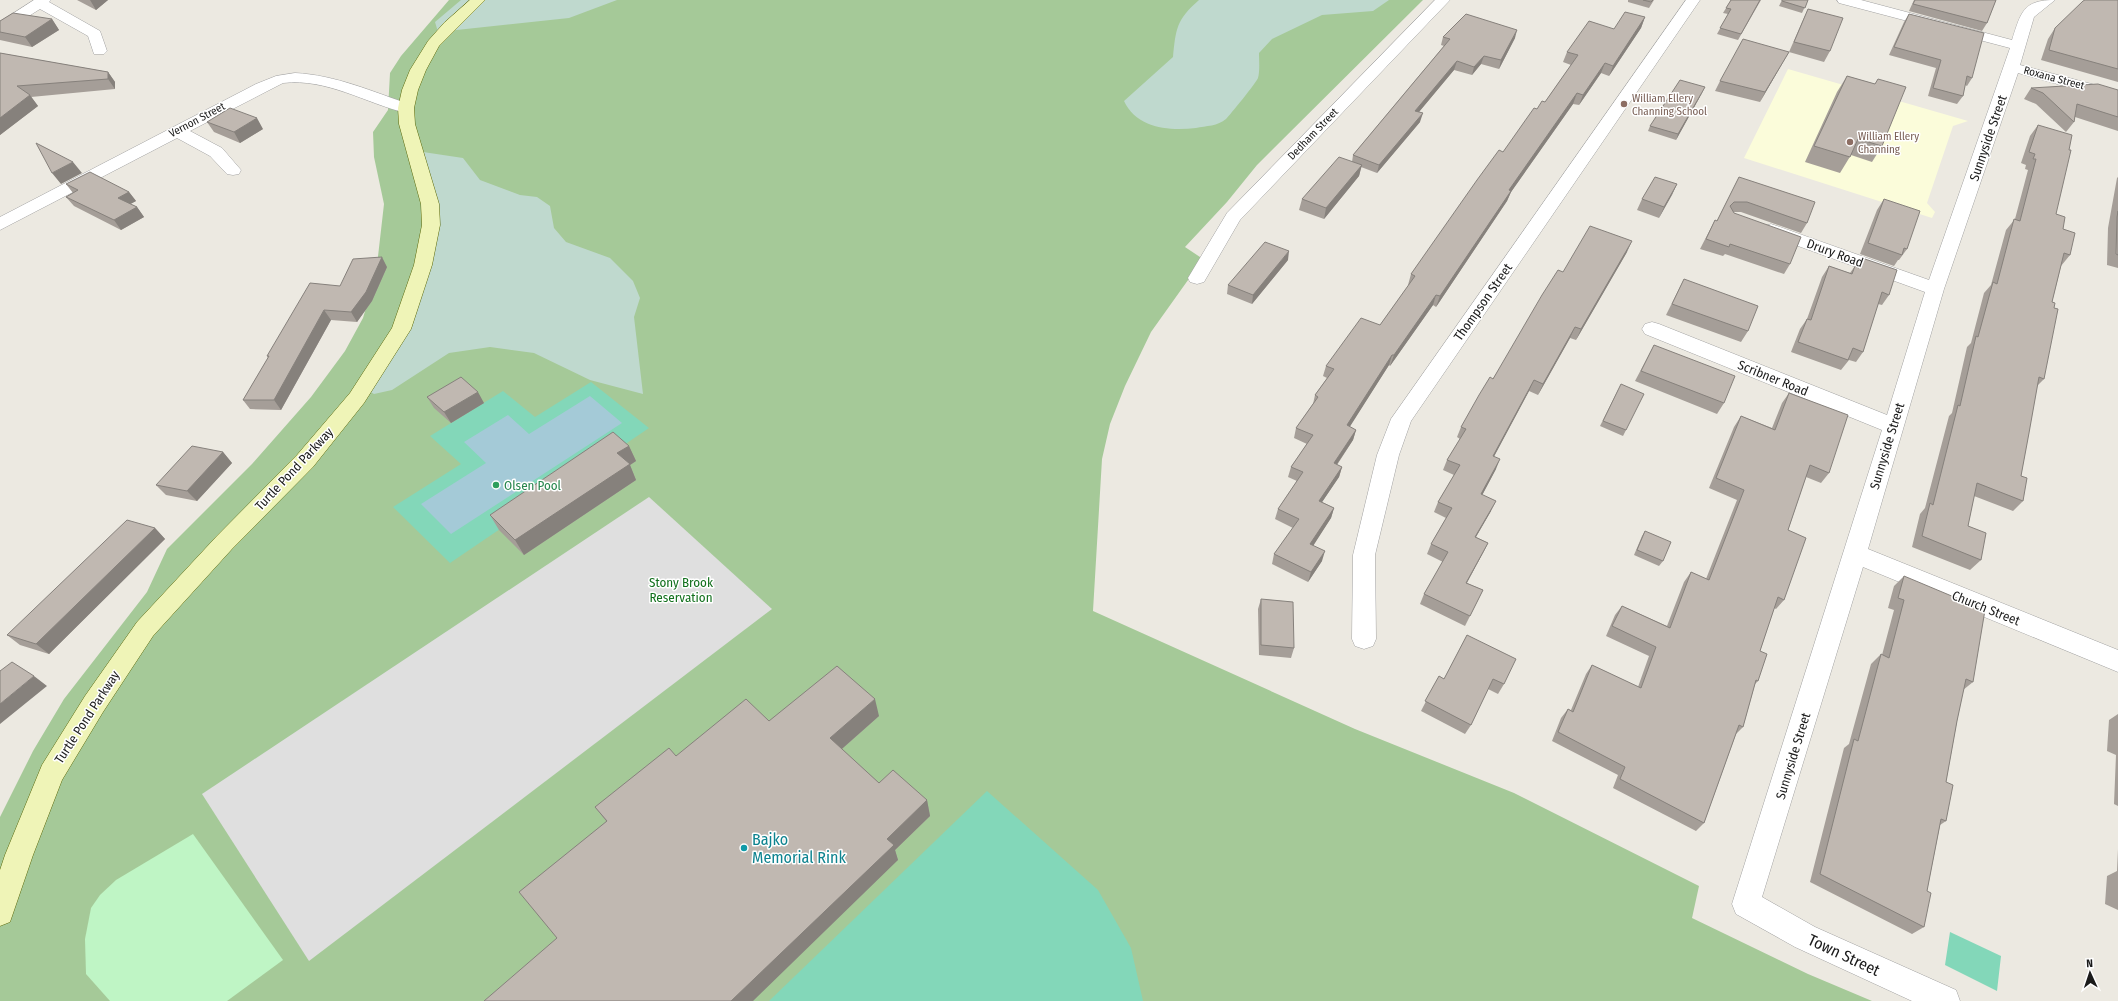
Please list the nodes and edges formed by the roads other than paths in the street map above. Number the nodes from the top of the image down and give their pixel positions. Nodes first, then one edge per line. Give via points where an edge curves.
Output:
1 (478, 0) edge
2 (1443, 0) edge
3 (1693, 0) edge
4 (1844, 0) edge
5 (2048, 0) edge
6 (42, 1) edge
7 (0, 28) edge
8 (2019, 46) junction
9 (99, 51) dead end
10 (2012, 67) junction
11 (2118, 96) edge
12 (406, 108) junction
13 (177, 131) junction
14 (233, 170) dead end
15 (0, 224) edge
16 (1756, 225) edge
17 (1197, 278) dead end
18 (1935, 289) junction
19 (1652, 329) dead end
20 (1893, 426) junction
21 (1855, 554) junction
22 (1364, 638) dead end
23 (2118, 661) edge
24 (1746, 904) joint
25 (0, 912) edge
26 (1945, 1001) edge

1 - 12 main road, Turtle Pond Parkway via 433,44 418,70
2 - 17 street, Dedham Street via 1233,217
3 - 22 street, Thompson Street via 1401,419 1388,455 1364,555
4 - 8 street
5 - 8 street, Sunnyside Street via 2027,15
6 - 7 street
6 - 9 street via 95,34
8 - 10 street, Sunnyside Street
10 - 11 street, Roxana Street
10 - 18 street, Sunnyside Street
12 - 13 street, Vernon Street via 325,81 300,77 280,79
12 - 25 main road, Turtle Pond Parkway via 407,124 430,204 431,225 423,265 401,329 357,398 305,461 145,628 51,774
13 - 14 street via 216,152
13 - 15 street, Vernon Street
16 - 18 street, Drury Road
18 - 20 street, Sunnyside Street
19 - 20 street, Scribner Road
20 - 21 street, Sunnyside Street
21 - 23 street, Church Street
21 - 24 street, Sunnyside Street
24 - 26 street, Town Street via 1805,937

